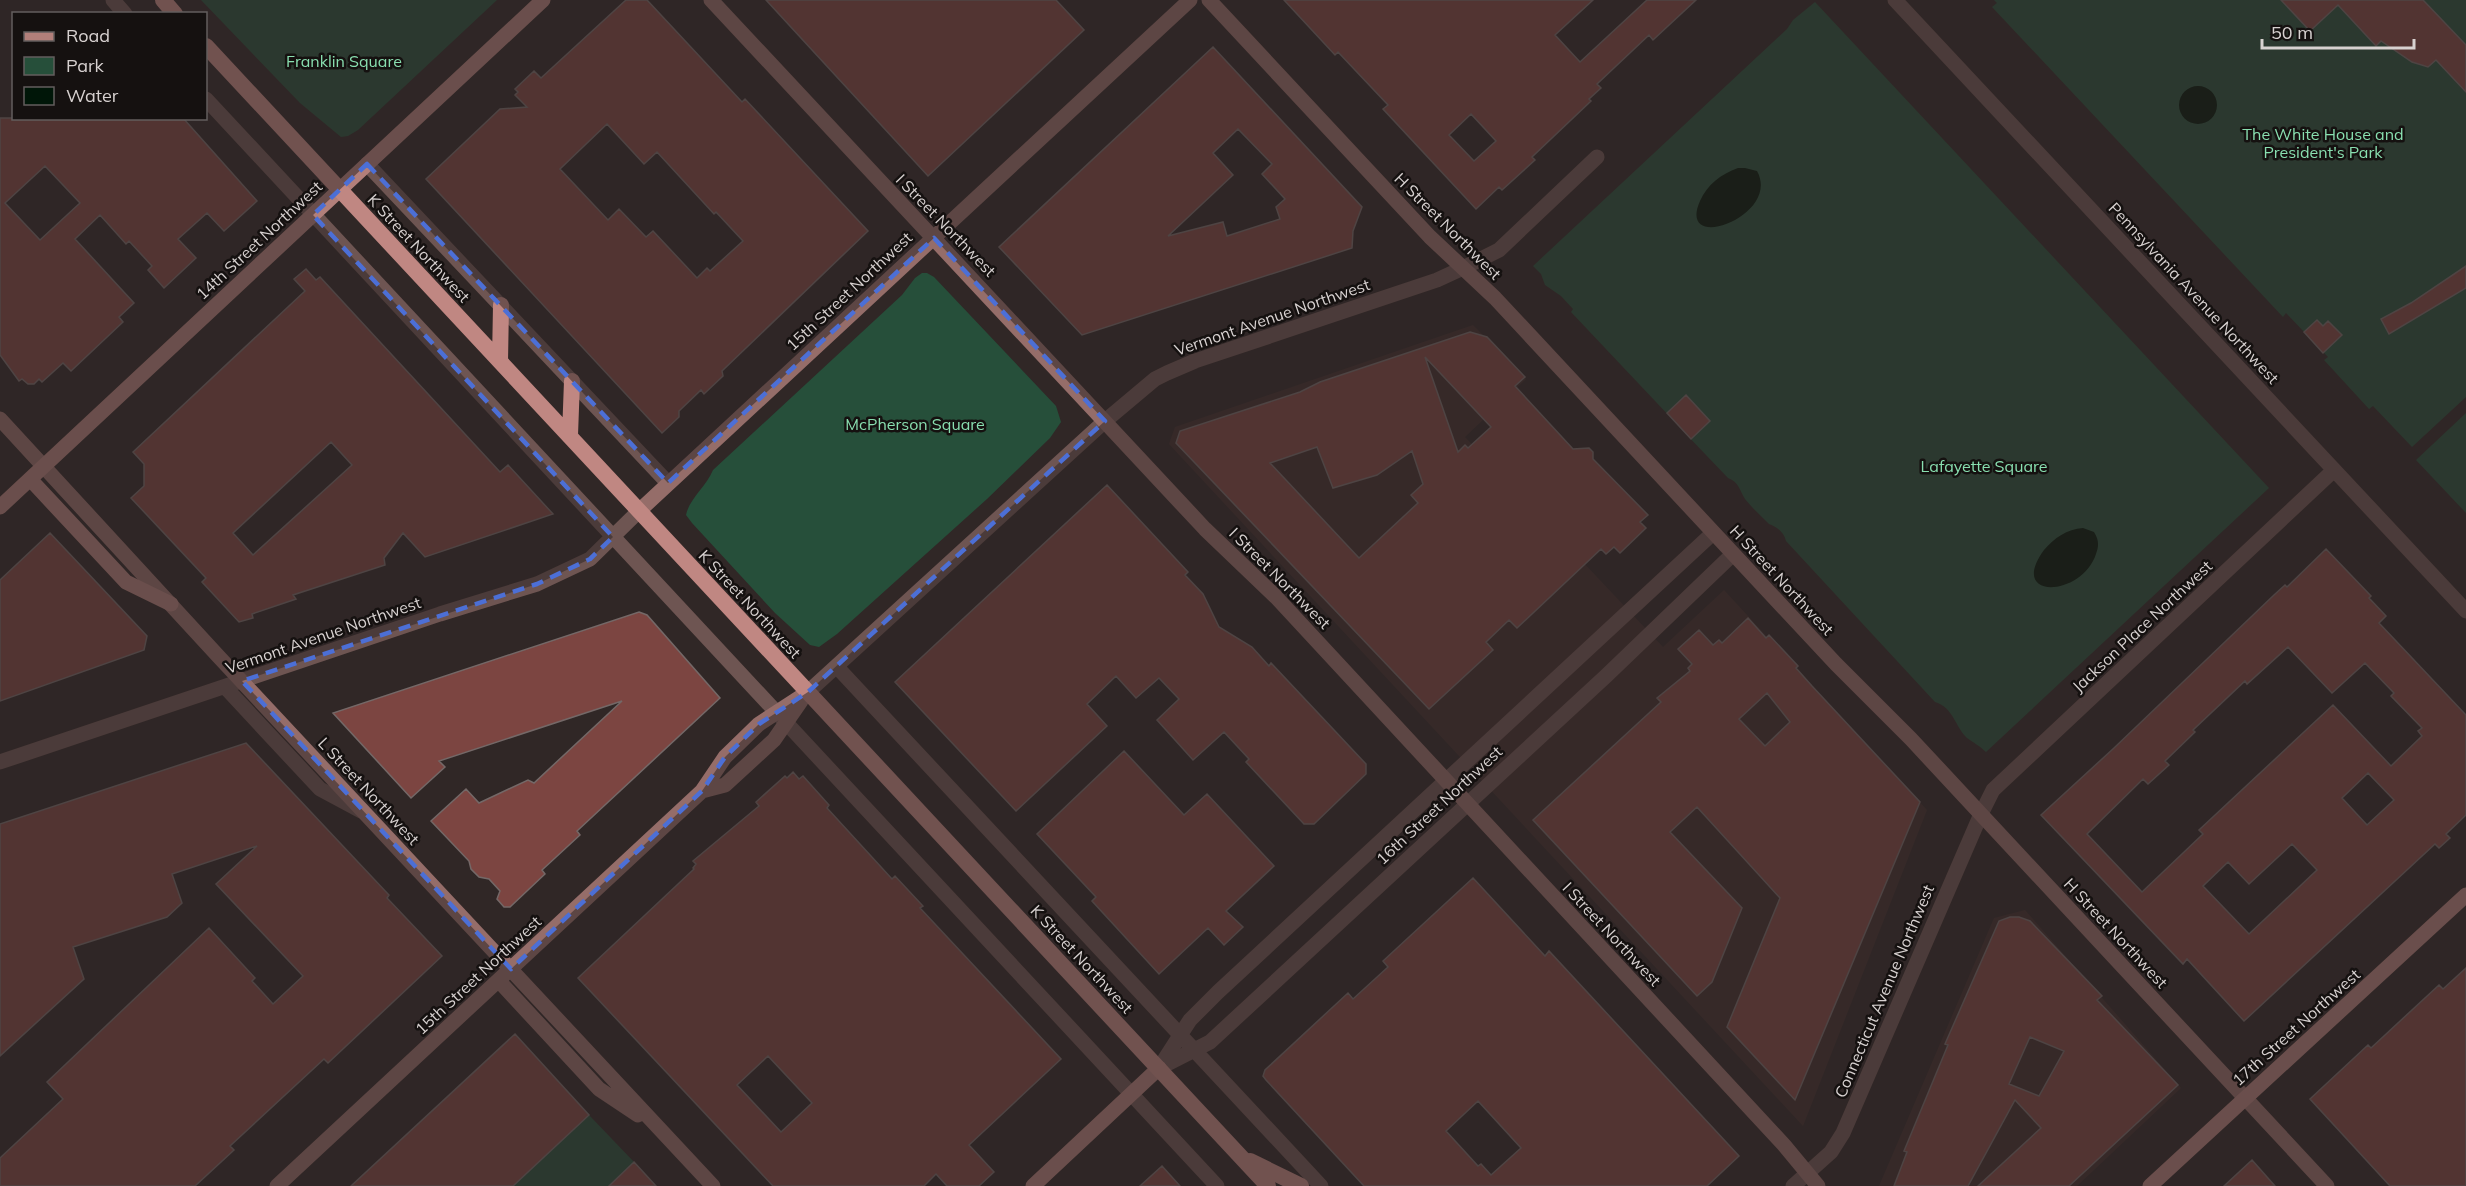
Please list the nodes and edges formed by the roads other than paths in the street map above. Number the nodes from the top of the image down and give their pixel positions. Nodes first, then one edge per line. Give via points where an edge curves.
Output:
1 (113, 0) edge
2 (163, 0) edge
3 (543, 0) edge
4 (711, 0) edge
5 (1190, 0) edge
6 (1209, 0) edge
7 (1895, 0) edge
8 (123, 12) edge
9 (174, 12) edge
10 (207, 47) edge
11 (207, 100) edge
12 (1597, 157) dead end
13 (367, 164) junction
14 (339, 189) junction
15 (313, 215) junction
16 (934, 238) junction
17 (1463, 268) junction
18 (501, 305) junction
19 (500, 361) junction
20 (572, 381) junction
21 (0, 419) edge
22 (1105, 421) junction
23 (570, 435) junction
24 (43, 467) junction
25 (2334, 470) junction
26 (30, 479) junction
27 (668, 483) junction
28 (0, 507) edge
29 (639, 511) junction
30 (1713, 533) junction
31 (613, 537) junction
32 (1733, 554) junction
33 (171, 604) junction
34 (2466, 611) edge
35 (837, 667) junction
36 (242, 681) junction
37 (225, 687) junction
38 (808, 692) junction
39 (781, 718) junction
40 (0, 762) edge
41 (1447, 781) junction
42 (702, 791) junction
43 (1467, 804) junction
44 (366, 814) junction
45 (1981, 814) junction
46 (2466, 895) edge
47 (511, 969) junction
48 (499, 981) junction
49 (1180, 1034) junction
50 (1195, 1050) junction
51 (1159, 1068) junction
52 (1132, 1094) junction
53 (2245, 1098) junction
54 (662, 1131) junction
55 (1241, 1156) junction
56 (1807, 1173) junction
57 (277, 1186) edge
58 (713, 1186) edge
59 (1033, 1186) edge
60 (1217, 1186) edge
61 (1251, 1186) edge
62 (1268, 1186) edge
63 (1301, 1186) edge
64 (1321, 1186) edge
65 (1793, 1186) edge
66 (1818, 1186) edge
67 (2150, 1186) edge
68 (2327, 1186) edge

1 - 8 street
2 - 9 highway
3 - 13 main road, 14th Street Northwest
4 - 16 main road, I Street Northwest
5 - 16 main road, 15th Street Northwest
6 - 17 main road, H Street Northwest
7 - 25 street, Pennsylvania Avenue Northwest
10 - 14 highway, K Street Northwest
11 - 15 street
12 - 17 street, Vermont Avenue Northwest via 1499,250
13 - 14 main road, 14th Street Northwest
13 - 18 street, K Street Northwest
14 - 15 main road, 14th Street Northwest
14 - 19 highway, K Street Northwest
15 - 24 main road, 14th Street Northwest
15 - 31 street
16 - 22 main road, I Street Northwest
16 - 27 main road, 15th Street Northwest
17 - 22 street, Vermont Avenue Northwest via 1195,361 1155,380
17 - 30 main road, H Street Northwest
18 - 19 highway
18 - 20 street, K Street Northwest
19 - 23 highway, K Street Northwest
20 - 23 highway
20 - 27 street, K Street Northwest
21 - 24 main road, L Street Northwest
22 - 35 street, 15th Street Northwest
22 - 41 main road, I Street Northwest
23 - 29 highway, K Street Northwest
24 - 26 main road, 14th Street Northwest
24 - 33 main road, L Street Northwest
25 - 34 street, Pennsylvania Avenue Northwest
25 - 45 street, Jackson Place Northwest via 1994,790
26 - 28 main road, 14th Street Northwest
26 - 33 main road via 126,582
27 - 29 main road, 15th Street Northwest
29 - 31 street, Vermont Avenue Northwest
29 - 38 highway, K Street Northwest
30 - 32 main road, H Street Northwest
30 - 41 street, 16th Street Northwest
31 - 36 street, Vermont Avenue Northwest via 590,558 537,584
31 - 39 street
32 - 43 street, 16th Street Northwest
32 - 45 main road, H Street Northwest
33 - 36 main road, L Street Northwest
35 - 38 street, 15th Street Northwest
35 - 49 street, K Street Northwest
36 - 37 street, Vermont Avenue Northwest
36 - 44 main road, L Street Northwest
37 - 40 street, Vermont Avenue Northwest
37 - 44 street via 320,789
38 - 39 main road, 15th Street Northwest
38 - 51 highway, K Street Northwest
39 - 42 main road, 15th Street Northwest via 759,724 725,757
39 - 42 main road, 15th Street Northwest via 774,740 725,785
39 - 52 street
41 - 43 main road, I Street Northwest
41 - 49 street, 16th Street Northwest via 1218,992
42 - 47 main road, 15th Street Northwest
43 - 50 street, 16th Street Northwest via 1210,1042
43 - 56 main road, I Street Northwest
44 - 47 main road, L Street Northwest
45 - 53 main road, H Street Northwest
45 - 56 street, Connecticut Avenue Northwest via 1843,1133 1831,1152
46 - 53 main road, 17th Street Northwest
47 - 48 main road, 15th Street Northwest
47 - 54 main road, L Street Northwest
48 - 54 main road via 599,1089
48 - 57 main road, 15th Street Northwest
49 - 50 street, K Street Northwest
49 - 51 street, 16th Street Northwest
50 - 51 street, 16th Street Northwest
50 - 64 street, K Street Northwest
51 - 52 main road, 16th Street Northwest
51 - 55 highway, K Street Northwest
52 - 59 main road, 16th Street Northwest
52 - 60 street
53 - 67 main road, 17th Street Northwest
53 - 68 main road, H Street Northwest
54 - 58 main road, L Street Northwest
55 - 61 highway
55 - 62 highway, K Street Northwest
55 - 63 highway
56 - 65 street
56 - 66 main road, I Street Northwest

